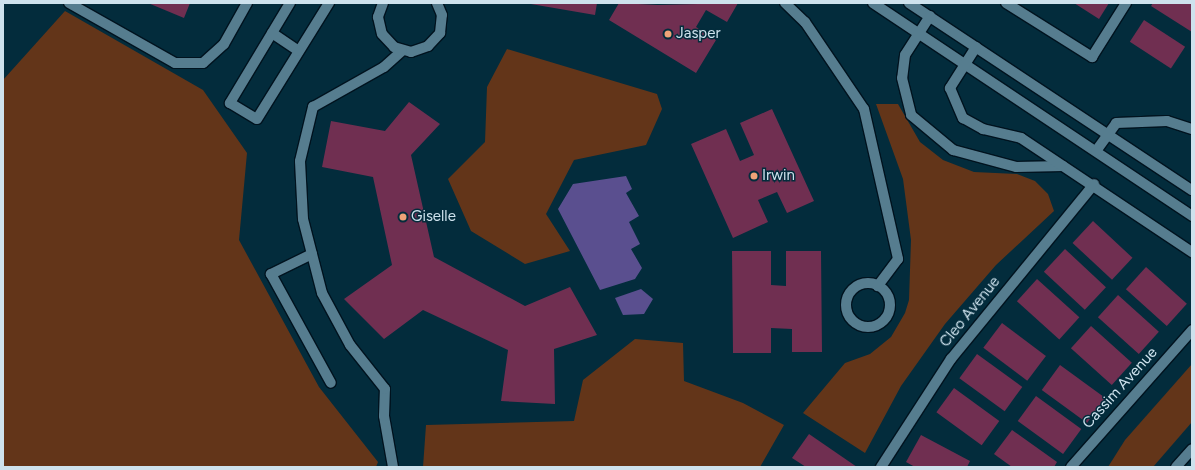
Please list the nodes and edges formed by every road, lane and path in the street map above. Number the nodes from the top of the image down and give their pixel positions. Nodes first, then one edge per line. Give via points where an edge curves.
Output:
1 (69, 3) edge
2 (247, 3) edge
3 (290, 3) edge
4 (329, 3) edge
5 (383, 3) edge
6 (437, 3) edge
7 (785, 3) edge
8 (873, 3) edge
9 (909, 3) edge
10 (1006, 3) edge
11 (1126, 3) edge
12 (930, 16) junction
13 (272, 33) junction
14 (918, 34) junction
15 (976, 47) junction
16 (299, 51) junction
17 (402, 51) junction
18 (964, 64) junction
19 (1192, 129) edge
20 (1108, 134) junction
21 (1096, 151) junction
22 (1063, 166) junction
23 (1094, 184) junction
24 (1192, 190) edge
25 (1192, 216) edge
26 (1192, 252) edge
27 (312, 254) junction
28 (878, 286) junction
29 (1192, 330) edge
30 (331, 383) dead end
31 (1192, 449) edge
32 (393, 467) edge
33 (881, 467) edge
34 (1071, 467) edge
35 (1176, 467) edge

1 - 2 street via 175,64 203,63 224,44
3 - 13 street
4 - 16 street
5 - 17 street via 378,26 387,42
6 - 17 street via 442,24 435,40 420,50
7 - 28 street via 805,22 864,109 898,259
8 - 14 street
9 - 12 street
10 - 11 street via 1092,56
12 - 14 street
12 - 15 street
13 - 16 street
13 - 16 street via 230,103 257,119
14 - 18 street
14 - 22 street via 905,55 902,78 911,115 953,150 1016,167
15 - 18 street
15 - 20 street
17 - 27 street via 384,67 313,107 300,161 303,220
18 - 21 street
18 - 22 street via 950,88 963,118 983,129 1021,138
19 - 20 street via 1167,121 1116,123
20 - 21 street
20 - 24 street
21 - 25 street
22 - 23 street
23 - 26 street
23 - 33 street, Cleo Avenue via 951,359
27 - 30 street via 271,274
27 - 32 street via 325,300 350,345 385,389 384,416
28 - 28 street via 888,296 889,310 886,317 875,326 861,326 850,318 847,297 857,286
29 - 34 street, Cassim Avenue
31 - 35 street

